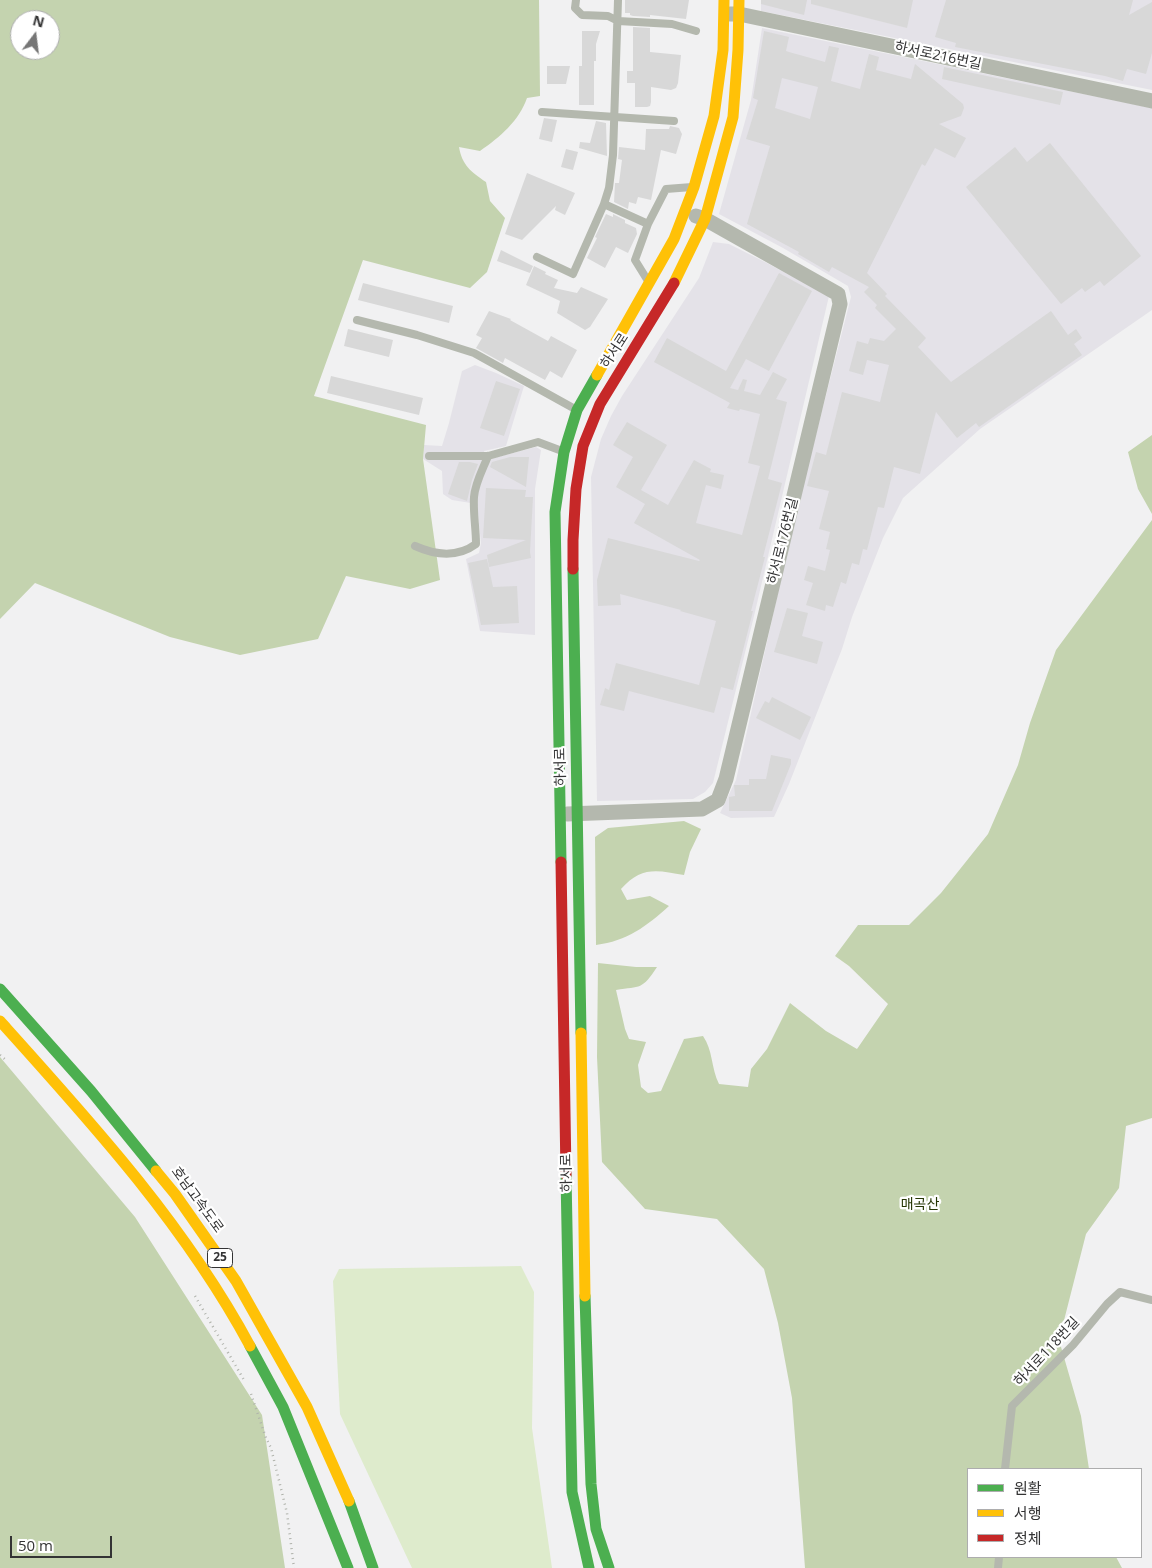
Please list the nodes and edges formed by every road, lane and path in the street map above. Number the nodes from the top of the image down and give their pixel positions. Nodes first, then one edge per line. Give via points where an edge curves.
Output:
1 (576, 0) edge
2 (618, 0) edge
3 (724, 7) edge
4 (739, 7) edge
5 (618, 22) junction
6 (696, 31) dead end
7 (1152, 101) edge
8 (542, 112) dead end
9 (614, 116) junction
10 (674, 121) dead end
11 (694, 187) junction
12 (604, 204) junction
13 (685, 212) junction
14 (705, 219) junction
15 (648, 224) junction
16 (537, 257) dead end
17 (650, 284) junction
18 (357, 320) dead end
19 (577, 410) junction
20 (564, 452) junction
21 (429, 456) dead end
22 (488, 456) junction
23 (415, 546) dead end
24 (561, 814) junction
25 (576, 814) junction
26 (0, 989) edge
27 (0, 1021) edge
28 (0, 1055) edge
29 (14, 1066) dead end
30 (194, 1294) dead end
31 (1152, 1300) edge
32 (246, 1384) dead end
33 (250, 1392) dead end
34 (1005, 1468) edge
35 (585, 1555) junction
36 (294, 1568) edge
37 (348, 1568) edge
38 (373, 1568) edge
39 (584, 1568) edge
40 (589, 1568) edge
41 (609, 1568) edge

1 - 5 lane via 575,8 582,15 608,16
2 - 5 lane
3 - 4 street, 하서로216번길
3 - 11 main road, 하서로 via 723,50 714,116
4 - 7 street, 하서로216번길
4 - 14 main road, 하서로 via 733,117
5 - 6 lane via 672,24
5 - 9 lane
8 - 9 lane
9 - 10 lane
9 - 12 lane via 614,156
11 - 13 main road, 하서로
11 - 15 lane via 666,188
12 - 15 lane
12 - 16 lane via 573,274
13 - 14 street, 하서로176번길
13 - 17 main road, 하서로
14 - 25 main road, 하서로 via 673,285 600,404 583,446 573,540
14 - 25 street, 하서로176번길 via 838,294 840,304 726,779 718,800 702,809
15 - 17 lane via 635,260
17 - 19 main road, 하서로
18 - 19 lane via 474,353
19 - 20 main road, 하서로
20 - 22 lane via 538,442
20 - 24 main road, 하서로 via 556,512
21 - 22 lane
22 - 23 lane via 474,494 476,544 468,550 450,554 430,553
24 - 25 street, 하서로176번길
24 - 35 main road, 하서로 via 572,1492
25 - 41 main road, 하서로 via 591,1484 596,1529
26 - 38 main road, 호남고속도로 / 25 via 91,1091 176,1194 236,1282 307,1407 349,1501
27 - 37 main road, 25 via 58,1084 156,1203 234,1316 283,1407
28 - 29 path
30 - 32 path
31 - 34 lane, 하서로118번길 via 1120,1292 1012,1406
33 - 36 path via 272,1448
35 - 39 main road
35 - 40 main road, 하서로

